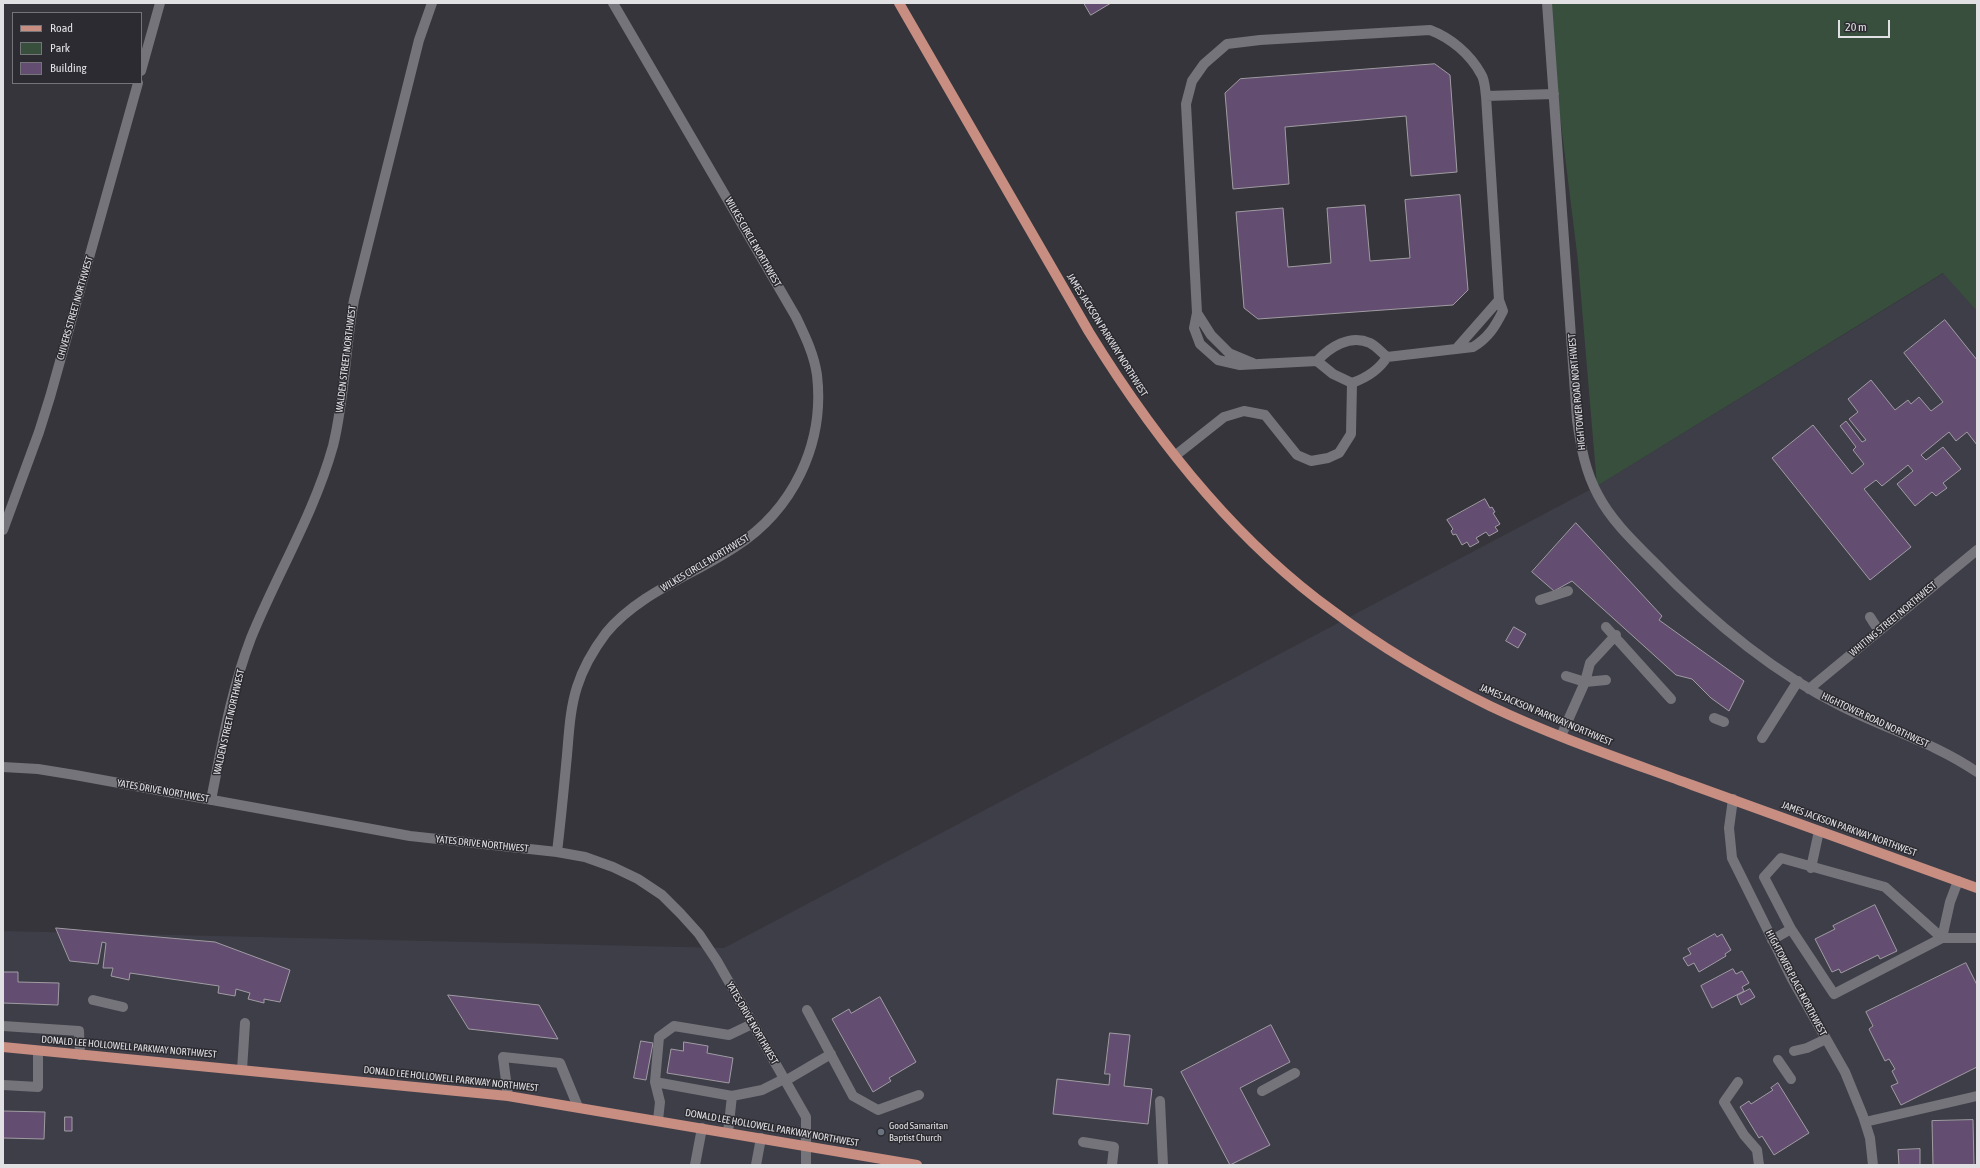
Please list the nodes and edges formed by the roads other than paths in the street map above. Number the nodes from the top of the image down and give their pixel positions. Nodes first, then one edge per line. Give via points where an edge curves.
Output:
1 (160, 3) edge
2 (432, 3) edge
3 (613, 3) edge
4 (899, 3) edge
5 (1547, 3) edge
6 (142, 67) edge
7 (138, 84) edge
8 (1554, 94) junction
9 (1486, 96) junction
10 (1499, 300) junction
11 (1456, 349) junction
12 (1386, 357) junction
13 (1317, 361) junction
14 (1352, 383) junction
15 (1176, 455) junction
16 (3, 530) edge
17 (1977, 550) edge
18 (1568, 591) dead end
19 (1540, 600) dead end
20 (1870, 617) dead end
21 (1606, 627) dead end
22 (1879, 631) junction
23 (1616, 636) junction
24 (1566, 676) dead end
25 (1606, 680) dead end
26 (1798, 681) junction
27 (1585, 682) junction
28 (1809, 689) junction
29 (1671, 699) dead end
30 (1561, 736) junction
31 (1762, 738) dead end
32 (3, 767) edge
33 (1977, 772) edge
34 (1733, 799) junction
35 (211, 800) junction
36 (1819, 831) junction
37 (558, 852) junction
38 (1811, 868) junction
39 (1958, 881) junction
40 (1977, 888) edge
41 (1791, 929) junction
42 (1942, 938) junction
43 (1977, 938) edge
44 (1772, 940) junction
45 (93, 1000) dead end
46 (123, 1007) dead end
47 (807, 1010) dead end
48 (246, 1023) dead end
49 (752, 1024) junction
50 (3, 1026) edge
51 (1826, 1039) junction
52 (3, 1047) edge
53 (38, 1051) junction
54 (1794, 1051) dead end
55 (831, 1054) junction
56 (80, 1055) junction
57 (1778, 1060) dead end
58 (242, 1070) junction
59 (1295, 1073) dead end
60 (1791, 1079) dead end
61 (784, 1080) junction
62 (655, 1082) junction
63 (1738, 1082) dead end
64 (3, 1085) edge
65 (1262, 1091) dead end
66 (919, 1095) dead end
67 (508, 1096) junction
68 (732, 1096) junction
69 (1977, 1096) edge
70 (1160, 1101) dead end
71 (578, 1107) junction
72 (658, 1120) junction
73 (1865, 1122) junction
74 (702, 1128) junction
75 (728, 1132) junction
76 (761, 1138) junction
77 (1083, 1142) dead end
78 (807, 1147) junction
79 (695, 1165) edge
80 (756, 1165) edge
81 (806, 1165) edge
82 (917, 1165) edge
83 (1112, 1165) edge
84 (1163, 1165) edge
85 (1759, 1165) edge
86 (1873, 1165) edge

1 - 6 street
2 - 35 street, WALDEN STREET NORTHWEST via 419,40 354,300 345,381 332,447 312,506 267,600 237,678
3 - 37 street, WILKES CIRCLE NORTHWEST via 796,317 809,344 817,374 818,404 815,431 807,460 794,488 776,512 757,532 735,547 629,611 607,633 589,660 577,688 571,714
4 - 15 main road, JAMES JACKSON PARKWAY NORTHWEST via 1093,338 1126,391 1160,438
5 - 8 street, HIGHTOWER ROAD NORTHWEST
7 - 16 street, CHIVERS STREET NORTHWEST via 50,397
8 - 9 street
8 - 26 street, HIGHTOWER ROAD NORTHWEST via 1577,420 1587,473 1598,497 1613,518 1663,572 1723,627
9 - 10 street
9 - 13 street via 1482,75 1463,50 1446,36 1430,30 1227,44 1204,64 1192,81 1186,104 1197,313 1194,328 1200,344 1218,360 1240,365
10 - 11 street
10 - 11 street via 1503,311 1496,326 1484,341 1473,347
11 - 12 street
12 - 13 street via 1370,343 1352,340 1332,347
12 - 14 street via 1382,366 1364,379
13 - 14 street via 1333,374
14 - 15 street via 1351,434 1339,453 1328,458 1311,461 1297,455 1265,415 1244,411 1224,417
15 - 30 main road, JAMES JACKSON PARKWAY NORTHWEST via 1196,483 1239,529 1330,610 1436,678 1492,707
17 - 22 street, WHITING STREET NORTHWEST
18 - 19 street
20 - 22 street
21 - 23 street
22 - 28 street, WHITING STREET NORTHWEST
23 - 27 street via 1590,663
23 - 29 street
24 - 27 street
25 - 27 street
26 - 28 street, HIGHTOWER ROAD NORTHWEST
26 - 31 street
27 - 30 street
28 - 33 street, HIGHTOWER ROAD NORTHWEST via 1840,706 1944,752
30 - 34 main road, JAMES JACKSON PARKWAY NORTHWEST
32 - 35 street, YATES DRIVE NORTHWEST via 38,769
34 - 36 main road, JAMES JACKSON PARKWAY NORTHWEST
34 - 44 street, HIGHTOWER PLACE NORTHWEST via 1729,828 1732,858
35 - 37 street, YATES DRIVE NORTHWEST via 410,836
36 - 38 street
36 - 39 main road, JAMES JACKSON PARKWAY NORTHWEST
37 - 49 street, YATES DRIVE NORTHWEST via 585,857 613,867 662,895 699,934
38 - 41 street via 1781,858 1764,877
38 - 42 street via 1885,887
39 - 40 main road, JAMES JACKSON PARKWAY NORTHWEST
39 - 42 street via 1950,902
41 - 42 street via 1834,994
41 - 44 street
42 - 43 street
44 - 51 street, HIGHTOWER PLACE NORTHWEST
45 - 46 street
47 - 55 street
48 - 58 street
49 - 61 street, YATES DRIVE NORTHWEST
49 - 62 street via 729,1035 674,1026 659,1037
50 - 56 street via 79,1031
51 - 54 street
51 - 73 street, HIGHTOWER PLACE NORTHWEST via 1845,1072
52 - 53 main road, DONALD LEE HOLLOWELL PARKWAY NORTHWEST
53 - 56 main road, DONALD LEE HOLLOWELL PARKWAY NORTHWEST
53 - 64 street via 38,1087
55 - 61 street
55 - 66 street via 853,1096 878,1110
56 - 58 main road, DONALD LEE HOLLOWELL PARKWAY NORTHWEST
57 - 60 street
58 - 67 main road, DONALD LEE HOLLOWELL PARKWAY NORTHWEST
59 - 65 street
61 - 68 street via 762,1090
61 - 78 street, YATES DRIVE NORTHWEST via 806,1117
62 - 68 street
62 - 72 street via 660,1102
63 - 85 street via 1724,1102 1744,1136 1757,1150
67 - 71 main road, DONALD LEE HOLLOWELL PARKWAY NORTHWEST
67 - 71 street via 503,1057 560,1063
68 - 75 street
69 - 73 street
70 - 84 street
71 - 72 main road, DONALD LEE HOLLOWELL PARKWAY NORTHWEST
72 - 74 main road, DONALD LEE HOLLOWELL PARKWAY NORTHWEST
73 - 86 street, HIGHTOWER PLACE NORTHWEST
74 - 75 main road, DONALD LEE HOLLOWELL PARKWAY NORTHWEST
74 - 79 street
75 - 76 main road, DONALD LEE HOLLOWELL PARKWAY NORTHWEST
76 - 78 main road, DONALD LEE HOLLOWELL PARKWAY NORTHWEST
76 - 80 street
77 - 83 street via 1114,1147
78 - 81 street, YATES DRIVE NORTHWEST
78 - 82 main road, DONALD LEE HOLLOWELL PARKWAY NORTHWEST

